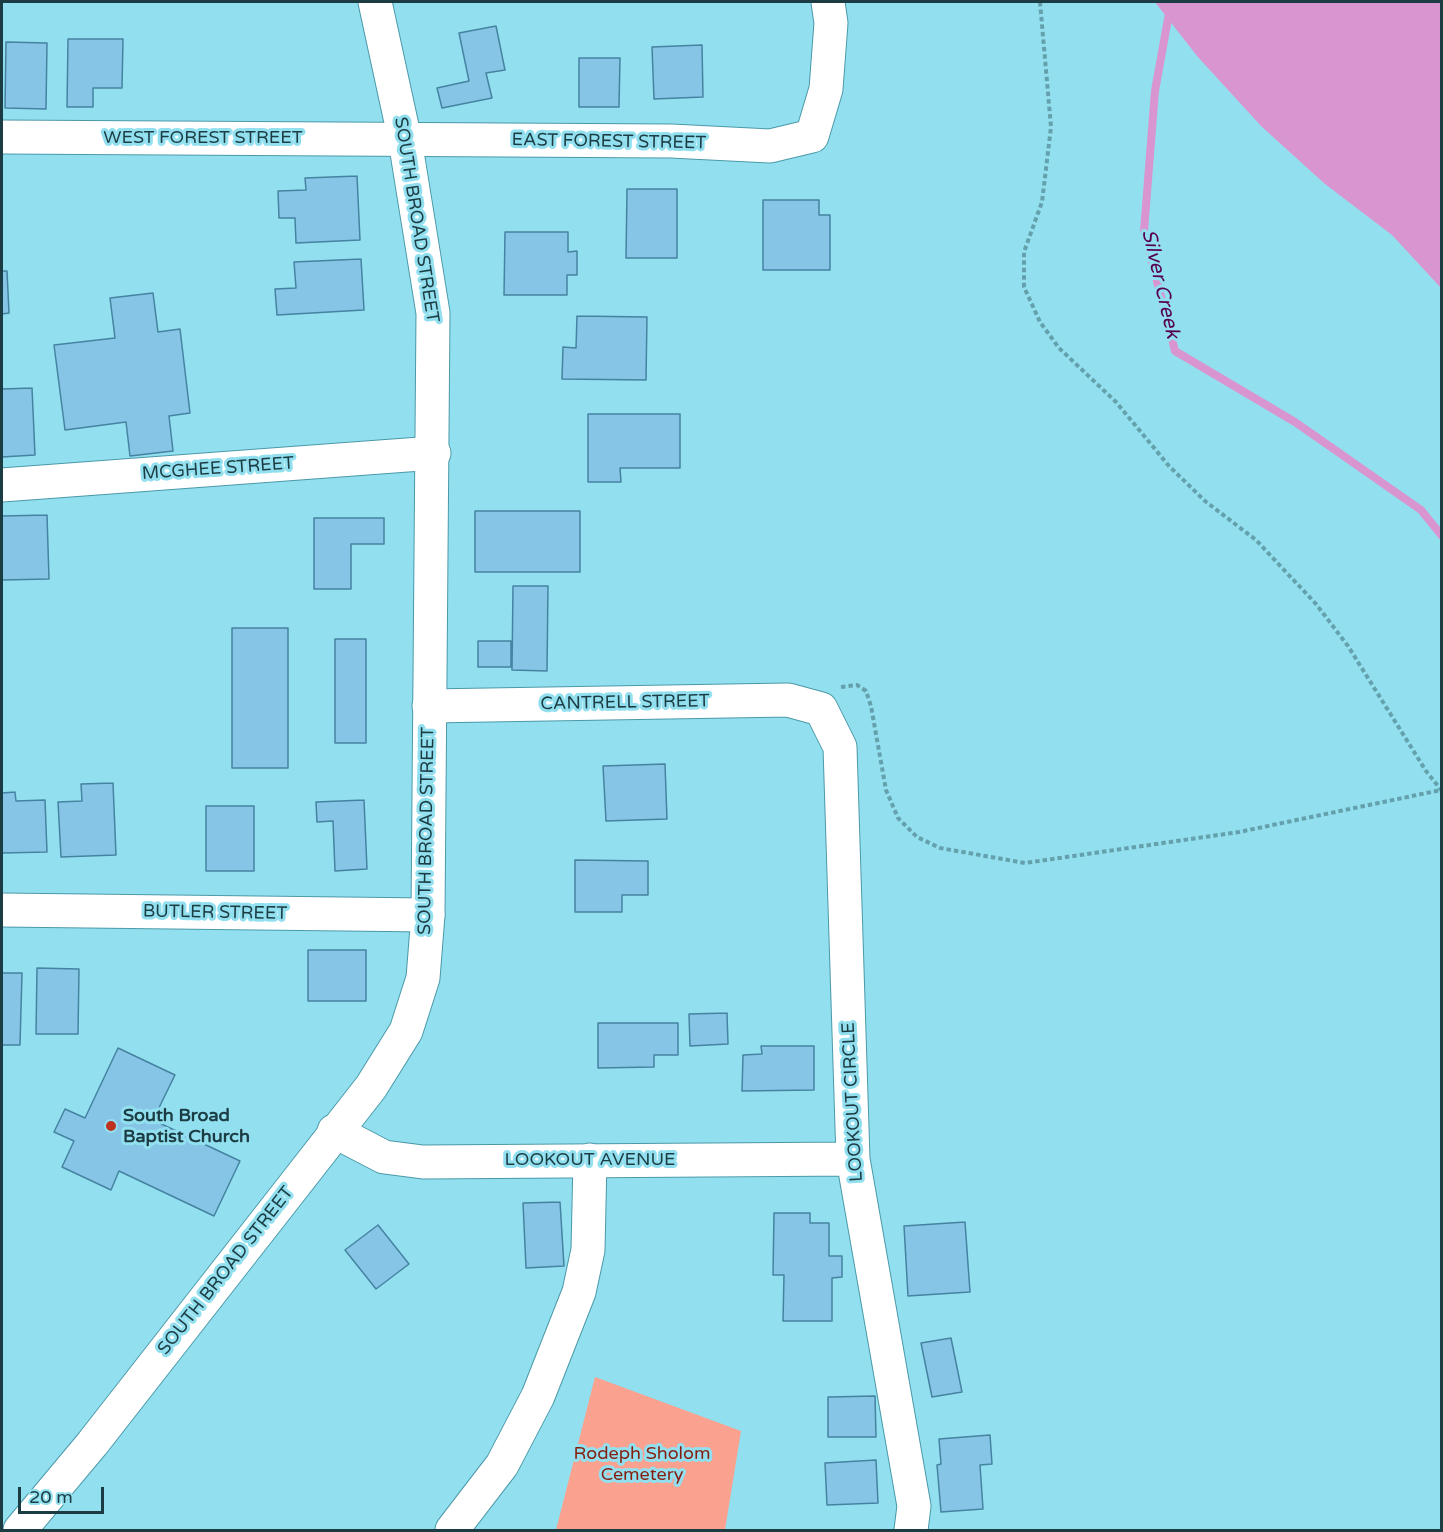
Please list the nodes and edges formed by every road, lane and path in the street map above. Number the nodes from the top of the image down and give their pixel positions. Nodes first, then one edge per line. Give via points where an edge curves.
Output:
1 (375, 2) edge
2 (828, 2) edge
3 (1040, 2) edge
4 (2, 137) edge
5 (405, 140) junction
6 (434, 453) junction
7 (2, 485) edge
8 (429, 706) junction
9 (821, 709) junction
10 (1441, 791) edge
11 (2, 910) edge
12 (428, 915) junction
13 (334, 1131) junction
14 (853, 1159) junction
15 (590, 1160) junction
16 (915, 1522) edge
17 (20, 1530) edge
18 (452, 1530) edge

1 - 5 street, SOUTH BROAD STREET
2 - 5 street, EAST FOREST STREET via 831,24 826,89 812,136 770,146 671,141
3 - 10 path via 1051,127 1042,202 1024,252 1024,287 1040,322 1059,348 1116,402 1169,465 1205,501 1256,540 1316,603
4 - 5 street, WEST FOREST STREET
5 - 6 street, SOUTH BROAD STREET via 433,313
6 - 7 street, MCGHEE STREET
6 - 8 street, SOUTH BROAD STREET
8 - 9 street, CANTRELL STREET via 788,700
8 - 12 street, SOUTH BROAD STREET
9 - 10 path via 831,693 843,685 857,685 866,691 886,790 898,818 917,837 940,848 1025,862 1239,832
9 - 14 street, LOOKOUT CIRCLE via 840,747
11 - 12 street, BUTLER STREET
12 - 13 street, SOUTH BROAD STREET via 423,978 406,1031 371,1088
13 - 15 street, LOOKOUT AVENUE via 384,1157 423,1162
13 - 17 street, SOUTH BROAD STREET via 92,1444
14 - 15 street, LOOKOUT AVENUE
14 - 16 street, LOOKOUT CIRCLE
15 - 18 street via 588,1250 579,1292 538,1396 502,1466

